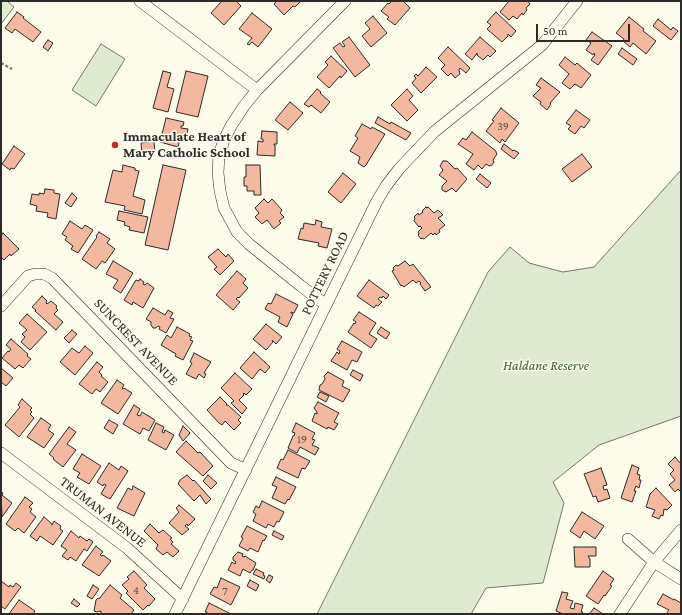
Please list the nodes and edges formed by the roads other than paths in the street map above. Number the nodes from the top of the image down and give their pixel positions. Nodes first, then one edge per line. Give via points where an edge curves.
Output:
1 (140, 1) edge
2 (345, 1) edge
3 (577, 1) edge
4 (257, 90) junction
5 (326, 305) junction
6 (1, 306) edge
7 (1, 453) edge
8 (246, 470) junction
9 (681, 530) edge
10 (628, 539) dead end
11 (654, 562) junction
12 (681, 579) edge
13 (183, 599) junction
14 (175, 614) edge
15 (620, 614) edge

1 - 4 street
2 - 4 street
3 - 5 street, POTTERY ROAD via 542,45 434,132 398,169 377,201
4 - 5 street via 231,126 219,155 218,173 224,208 237,232 248,244
5 - 8 street, POTTERY ROAD
6 - 8 street, SUNCREST AVENUE via 28,276 44,274 52,278 232,463
7 - 13 street, TRUMAN AVENUE via 128,548
8 - 13 street, POTTERY ROAD
9 - 11 street
10 - 11 street
11 - 12 street
11 - 15 street
13 - 14 street, POTTERY ROAD

